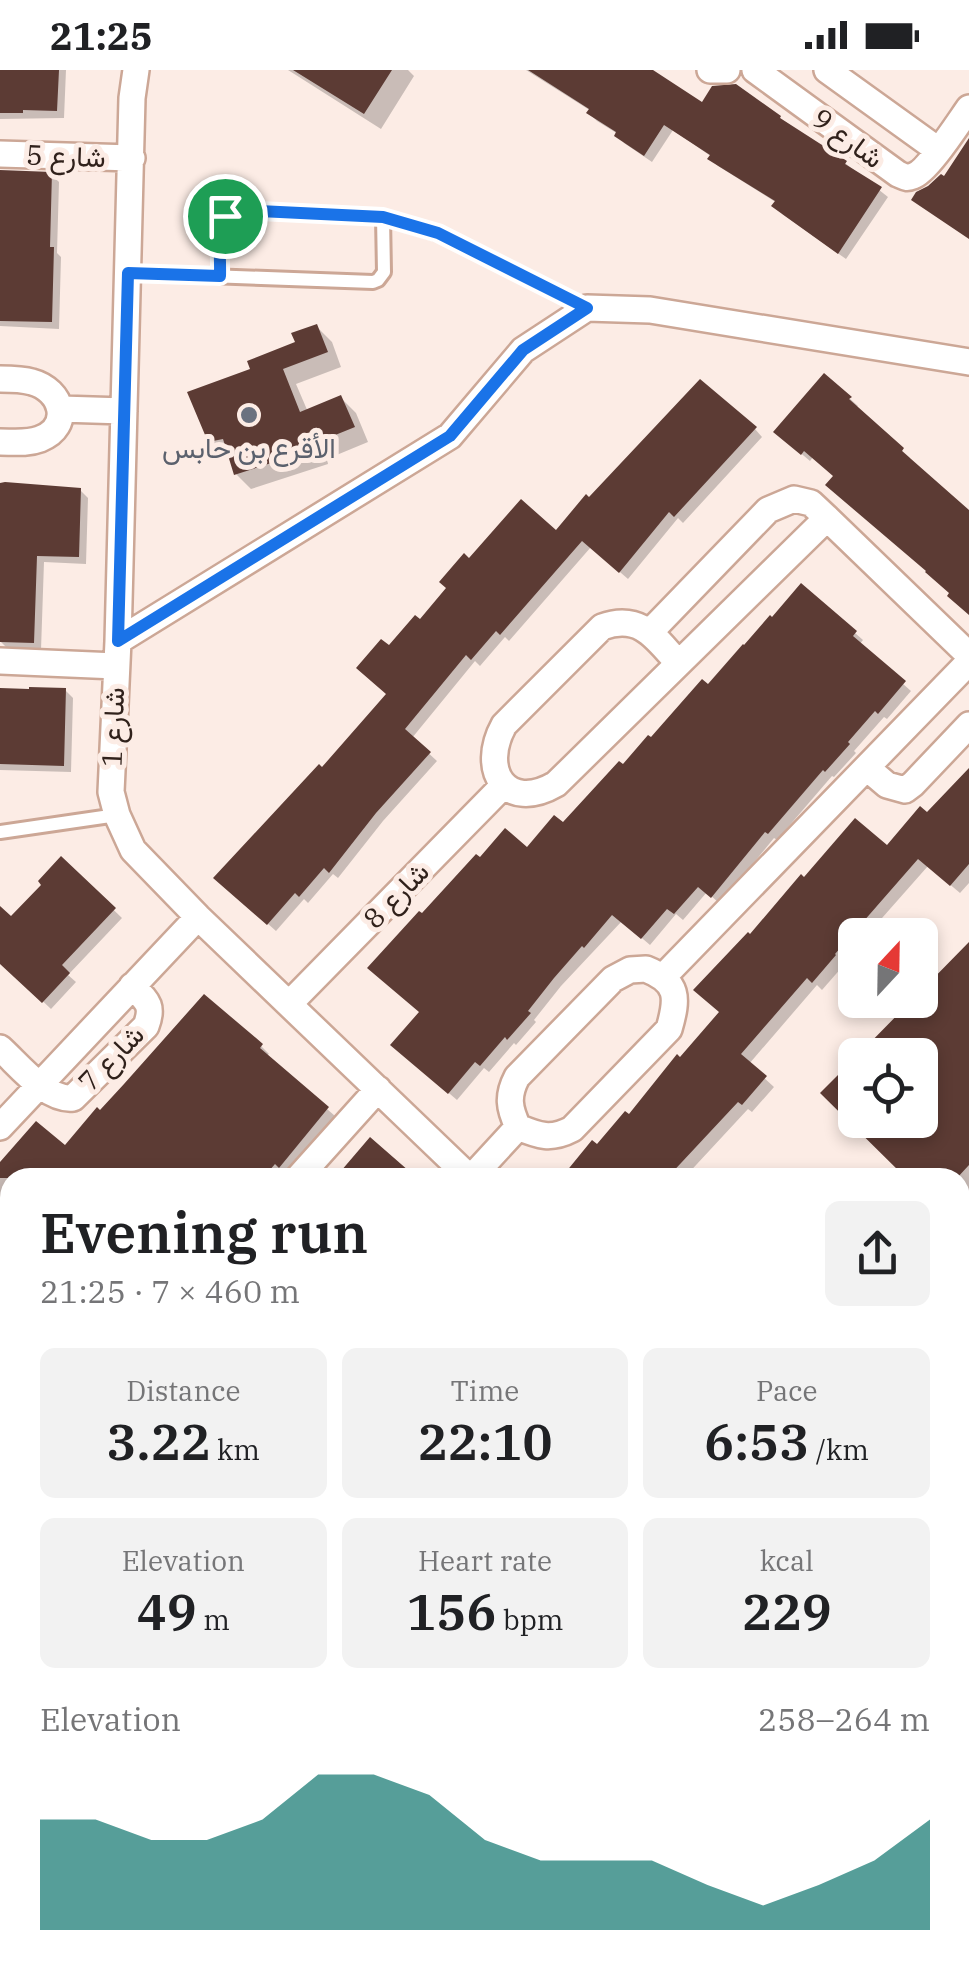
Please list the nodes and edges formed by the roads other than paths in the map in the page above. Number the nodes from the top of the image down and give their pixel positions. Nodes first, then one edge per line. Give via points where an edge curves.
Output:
1 (136, 70) edge
2 (710, 70) edge
3 (727, 70) edge
4 (755, 70) edge
5 (827, 70) edge
6 (969, 108) edge
7 (938, 150) junction
8 (0, 154) edge
9 (132, 158) junction
10 (383, 217) junction
11 (128, 273) junction
12 (220, 276) junction
13 (587, 308) junction
14 (969, 362) edge
15 (0, 379) edge
16 (61, 409) junction
17 (124, 411) junction
18 (0, 442) edge
19 (827, 518) junction
20 (650, 632) junction
21 (116, 653) junction
22 (969, 654) edge
23 (0, 661) edge
24 (969, 662) edge
25 (678, 663) junction
26 (969, 724) edge
27 (867, 768) junction
28 (503, 786) junction
29 (117, 814) junction
30 (0, 832) edge
31 (198, 917) junction
32 (664, 976) junction
33 (132, 986) junction
34 (290, 1004) junction
35 (0, 1048) edge
36 (39, 1084) junction
37 (378, 1089) junction
38 (0, 1127) edge
39 (518, 1127) junction
40 (307, 1168) edge
41 (461, 1168) edge
42 (480, 1168) edge

1 - 9 street, شارع 1
2 - 3 street
4 - 7 street, شارع 9 via 898,174 918,174
5 - 7 street, شارع 9
6 - 7 street, شارع 9
8 - 9 street, شارع 5
9 - 11 street, شارع 1
10 - 12 lane via 230,212 222,225
10 - 12 lane via 384,272 378,280
10 - 13 lane via 438,233
11 - 12 lane
11 - 17 street, شارع 1
13 - 14 street via 650,310
13 - 21 street via 523,350 450,436
15 - 16 street via 36,382
16 - 17 street
16 - 18 street via 43,438
17 - 21 street, شارع 1
19 - 20 street via 811,503 794,499 768,510
19 - 22 street
19 - 25 street
20 - 25 street
20 - 28 street via 631,623 602,627 504,725 494,758
21 - 23 street
21 - 29 street, شارع 1 via 111,792
24 - 27 street
25 - 28 street via 556,784 530,794
26 - 27 street via 904,790
27 - 32 street
28 - 34 street, شارع 8
29 - 30 lane
29 - 31 street, شارع 1 via 133,850
31 - 33 street, شارع 7
31 - 34 street, شارع 1
32 - 39 street via 646,969 613,979 517,1077 509,1098
32 - 39 street via 675,1009 655,1044 572,1129 546,1136
33 - 36 street, شارع 7
33 - 36 street, شارع 7 via 149,1003 146,1026 73,1098
34 - 37 street, شارع 1
35 - 36 street, شارع 7
36 - 38 street, شارع 7
37 - 40 street
37 - 41 street, شارع 1
39 - 42 street

